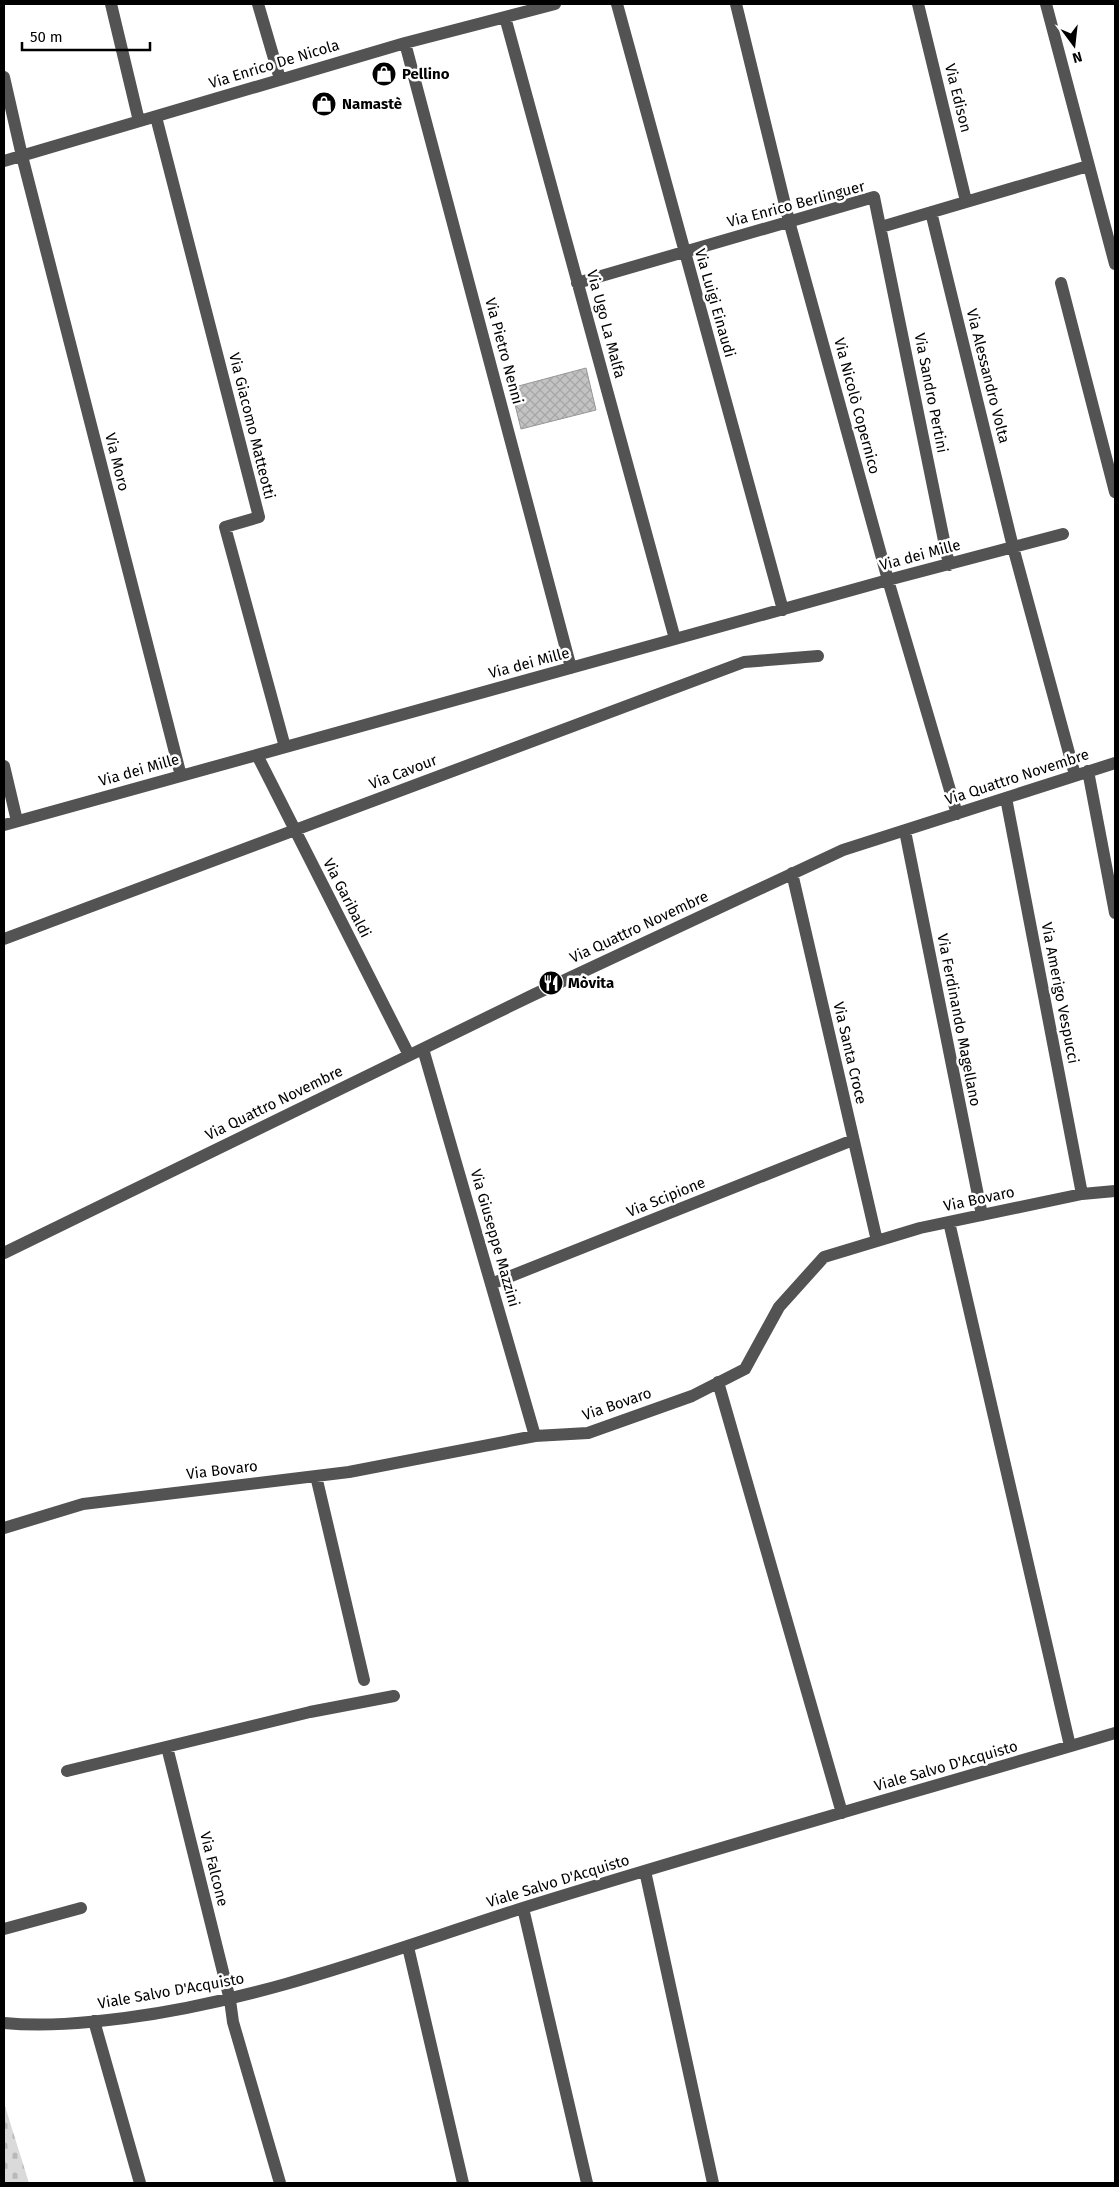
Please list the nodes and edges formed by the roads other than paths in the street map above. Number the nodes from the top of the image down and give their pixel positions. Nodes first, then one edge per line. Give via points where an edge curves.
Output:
1 (111, 4) edge
2 (258, 4) edge
3 (555, 4) edge
4 (617, 4) edge
5 (736, 4) edge
6 (918, 4) edge
7 (1046, 4) edge
8 (505, 17) junction
9 (405, 43) junction
10 (4, 77) edge
11 (280, 78) junction
12 (156, 117) junction
13 (139, 121) junction
14 (22, 156) junction
15 (4, 162) edge
16 (1088, 166) junction
17 (966, 201) junction
18 (931, 212) junction
19 (790, 222) junction
20 (881, 227) junction
21 (684, 251) junction
22 (1115, 264) edge
23 (578, 283) junction
24 (1061, 283) dead end
25 (1115, 492) edge
26 (1064, 534) dead end
27 (1013, 547) junction
28 (949, 565) junction
29 (888, 580) junction
30 (784, 610) junction
31 (675, 639) junction
32 (818, 656) dead end
33 (571, 668) junction
34 (285, 747) junction
35 (257, 755) junction
36 (1115, 763) edge
37 (4, 766) edge
38 (1088, 771) junction
39 (1075, 775) junction
40 (181, 776) junction
41 (1006, 798) junction
42 (957, 814) junction
43 (17, 821) junction
44 (4, 825) edge
45 (295, 830) junction
46 (905, 830) junction
47 (792, 873) junction
48 (1115, 913) edge
49 (4, 939) edge
50 (423, 1049) junction
51 (409, 1055) junction
52 (853, 1140) junction
53 (1115, 1191) edge
54 (1082, 1194) junction
55 (982, 1215) junction
56 (949, 1222) junction
57 (877, 1241) junction
58 (4, 1253) edge
59 (491, 1284) junction
60 (718, 1382) junction
61 (535, 1436) junction
62 (316, 1476) junction
63 (4, 1528) edge
64 (364, 1680) dead end
65 (394, 1696) dead end
66 (1115, 1733) edge
67 (1070, 1746) junction
68 (167, 1747) junction
69 (67, 1771) dead end
70 (842, 1813) junction
71 (645, 1871) junction
72 (81, 1908) dead end
73 (523, 1908) junction
74 (4, 1928) edge
75 (408, 1947) junction
76 (230, 2000) junction
77 (94, 2021) junction
78 (4, 2023) edge
79 (140, 2183) edge
80 (280, 2183) edge
81 (463, 2183) edge
82 (587, 2183) edge
83 (713, 2183) edge

1 - 13 street
2 - 11 street
3 - 8 street, Via Enrico De Nicola
4 - 21 street, Via Luigi Einaudi
5 - 19 street, Via Nicolò Copernico
6 - 17 street, Via Edison
7 - 16 street
8 - 9 street, Via Enrico De Nicola
8 - 23 street, Via Ugo La Malfa
9 - 11 street, Via Enrico De Nicola
9 - 33 street, Via Pietro Nenni
10 - 14 street, Via Moro
11 - 12 street, Via Enrico De Nicola
12 - 13 street, Via Enrico De Nicola
12 - 34 street, Via Giacomo Matteotti via 259,517 226,528
13 - 14 street, Via Enrico De Nicola
14 - 15 street, Via Enrico De Nicola
14 - 40 street, Via Moro
16 - 17 street
16 - 22 street
17 - 18 street
18 - 20 street
18 - 27 street, Via Alessandro Volta
19 - 20 street, Via Enrico Berlinguer via 874,197
19 - 21 street, Via Enrico Berlinguer
19 - 29 street, Via Nicolò Copernico
20 - 28 street, Via Sandro Pertini
21 - 23 street, Via Enrico Berlinguer
21 - 30 street, Via Luigi Einaudi
23 - 31 street, Via Ugo La Malfa
24 - 25 street
26 - 27 street, Via dei Mille
27 - 28 street, Via dei Mille
27 - 39 street, Via Alessandro Volta
28 - 29 street, Via dei Mille
29 - 30 street, Via dei Mille
29 - 42 street, Via Nicolò Copernico
30 - 31 street, Via dei Mille
31 - 33 street, Via dei Mille
32 - 45 street, Via Cavour via 744,662
33 - 34 street, Via dei Mille
34 - 35 street, Via dei Mille
35 - 40 street, Via dei Mille
35 - 45 street, Via Garibaldi
36 - 38 street, Via Quattro Novembre
37 - 43 street
38 - 39 street, Via Quattro Novembre
38 - 48 street
39 - 41 street, Via Quattro Novembre
40 - 43 street, Via dei Mille
41 - 42 street, Via Quattro Novembre
41 - 54 street, Via Amerigo Vespucci
42 - 46 street, Via Quattro Novembre
43 - 44 street, Via dei Mille
45 - 49 street, Via Cavour
45 - 51 street, Via Garibaldi
46 - 47 street, Via Quattro Novembre via 844,850
46 - 55 street, Via Ferdinando Magellano
47 - 50 street, Via Quattro Novembre
47 - 52 street, Via Santa Croce
50 - 51 street, Via Quattro Novembre
50 - 59 street, Via Giuseppe Mazzini
51 - 58 street, Via Quattro Novembre
52 - 57 street, Via Santa Croce
52 - 59 street, Via Scipione
53 - 54 street, Via Bovaro
54 - 55 street, Via Bovaro
55 - 56 street, Via Bovaro
56 - 57 street, Via Bovaro
56 - 67 street
57 - 60 street, Via Bovaro via 824,1257 779,1307 746,1368
59 - 61 street, Via Giuseppe Mazzini
60 - 61 street, Via Bovaro via 692,1396 588,1434
60 - 70 street
61 - 62 street, Via Bovaro
62 - 63 street, Via Bovaro via 82,1504
62 - 64 street
65 - 68 street via 310,1712
66 - 67 street, Viale Salvo D'Acquisto
67 - 70 street, Viale Salvo D'Acquisto
68 - 69 street
68 - 76 street, Via Falcone
70 - 71 street, Viale Salvo D'Acquisto
71 - 73 street, Viale Salvo D'Acquisto
71 - 83 street
72 - 74 street
73 - 75 street, Viale Salvo D'Acquisto
73 - 82 street
75 - 76 street, Viale Salvo D'Acquisto
75 - 81 street
76 - 77 street, Viale Salvo D'Acquisto via 156,2014
76 - 80 street, Via Falcone via 233,2022
77 - 78 street, Viale Salvo D'Acquisto via 27,2025
77 - 79 street

